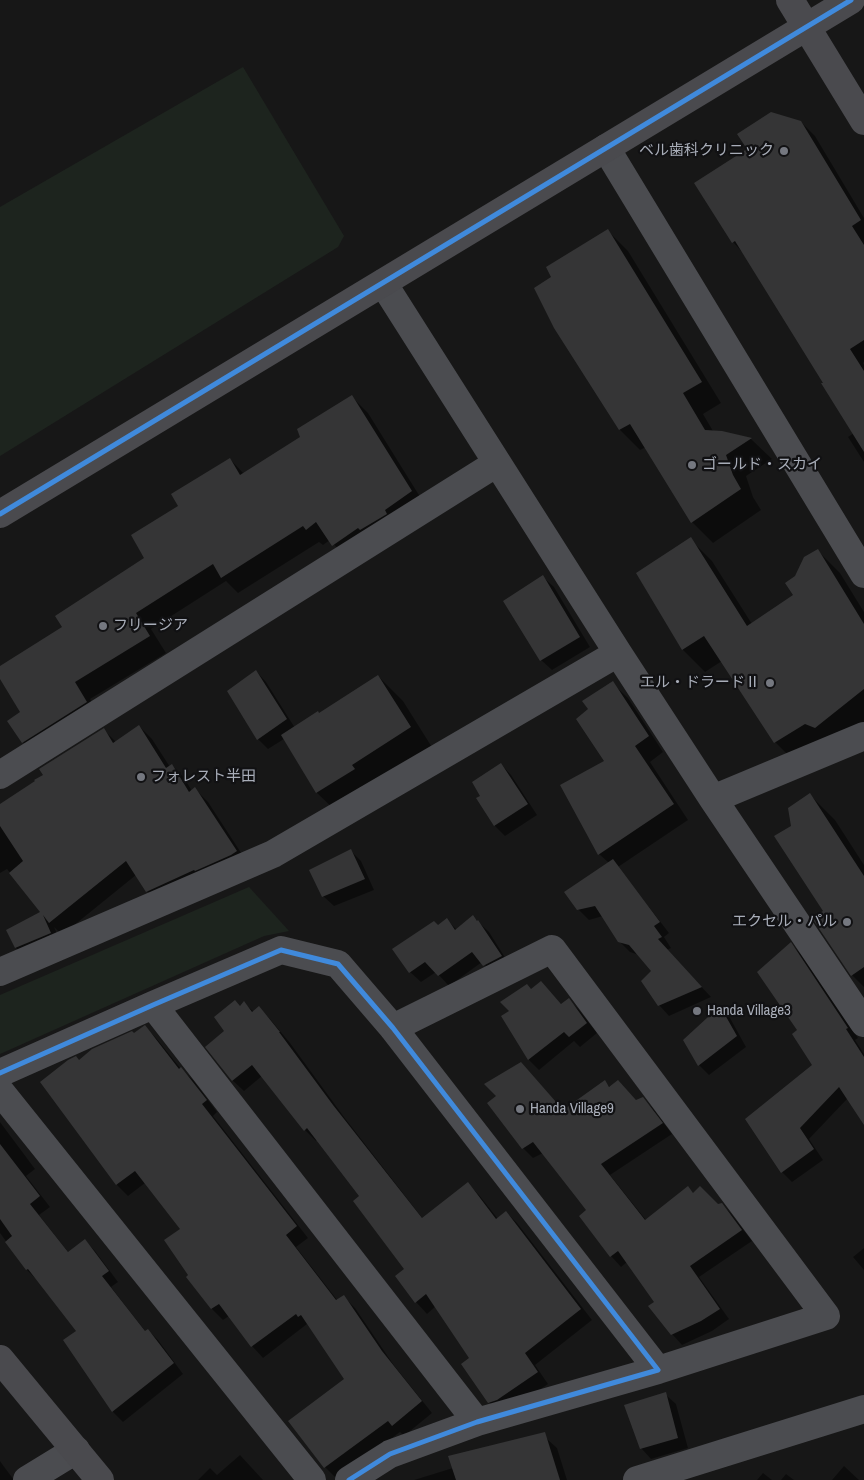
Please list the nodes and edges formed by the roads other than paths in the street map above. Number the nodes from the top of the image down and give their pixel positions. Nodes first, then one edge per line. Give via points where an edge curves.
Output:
1 (790, 0) edge
2 (851, 0) edge
3 (806, 28) junction
4 (864, 121) edge
5 (606, 148) junction
6 (383, 283) junction
7 (497, 463) junction
8 (0, 514) edge
9 (864, 574) edge
10 (618, 654) junction
11 (864, 736) edge
12 (0, 775) edge
13 (713, 799) junction
14 (0, 972) edge
15 (153, 1005) junction
16 (864, 1023) edge
17 (393, 1028) junction
18 (0, 1073) edge
19 (0, 1091) edge
20 (0, 1359) edge
21 (658, 1370) junction
22 (864, 1409) edge
23 (477, 1422) junction
24 (76, 1450) junction
25 (701, 1472) edge
26 (27, 1480) edge
27 (100, 1480) edge
28 (312, 1480) edge
29 (349, 1480) edge
30 (637, 1480) edge

1 - 3 street
2 - 3 street
3 - 4 street
3 - 5 street
5 - 6 street
5 - 9 street
6 - 7 street
6 - 8 street
7 - 10 street
7 - 12 street
10 - 13 street
10 - 14 street via 273,854
11 - 13 street
13 - 16 street
15 - 17 street via 281,950 338,964
15 - 18 street
15 - 23 street
17 - 21 street
17 - 21 street via 552,949 826,1316
19 - 28 street
20 - 24 street
21 - 23 street
22 - 25 street
23 - 29 street via 390,1454
24 - 26 street
24 - 27 street
25 - 30 street

